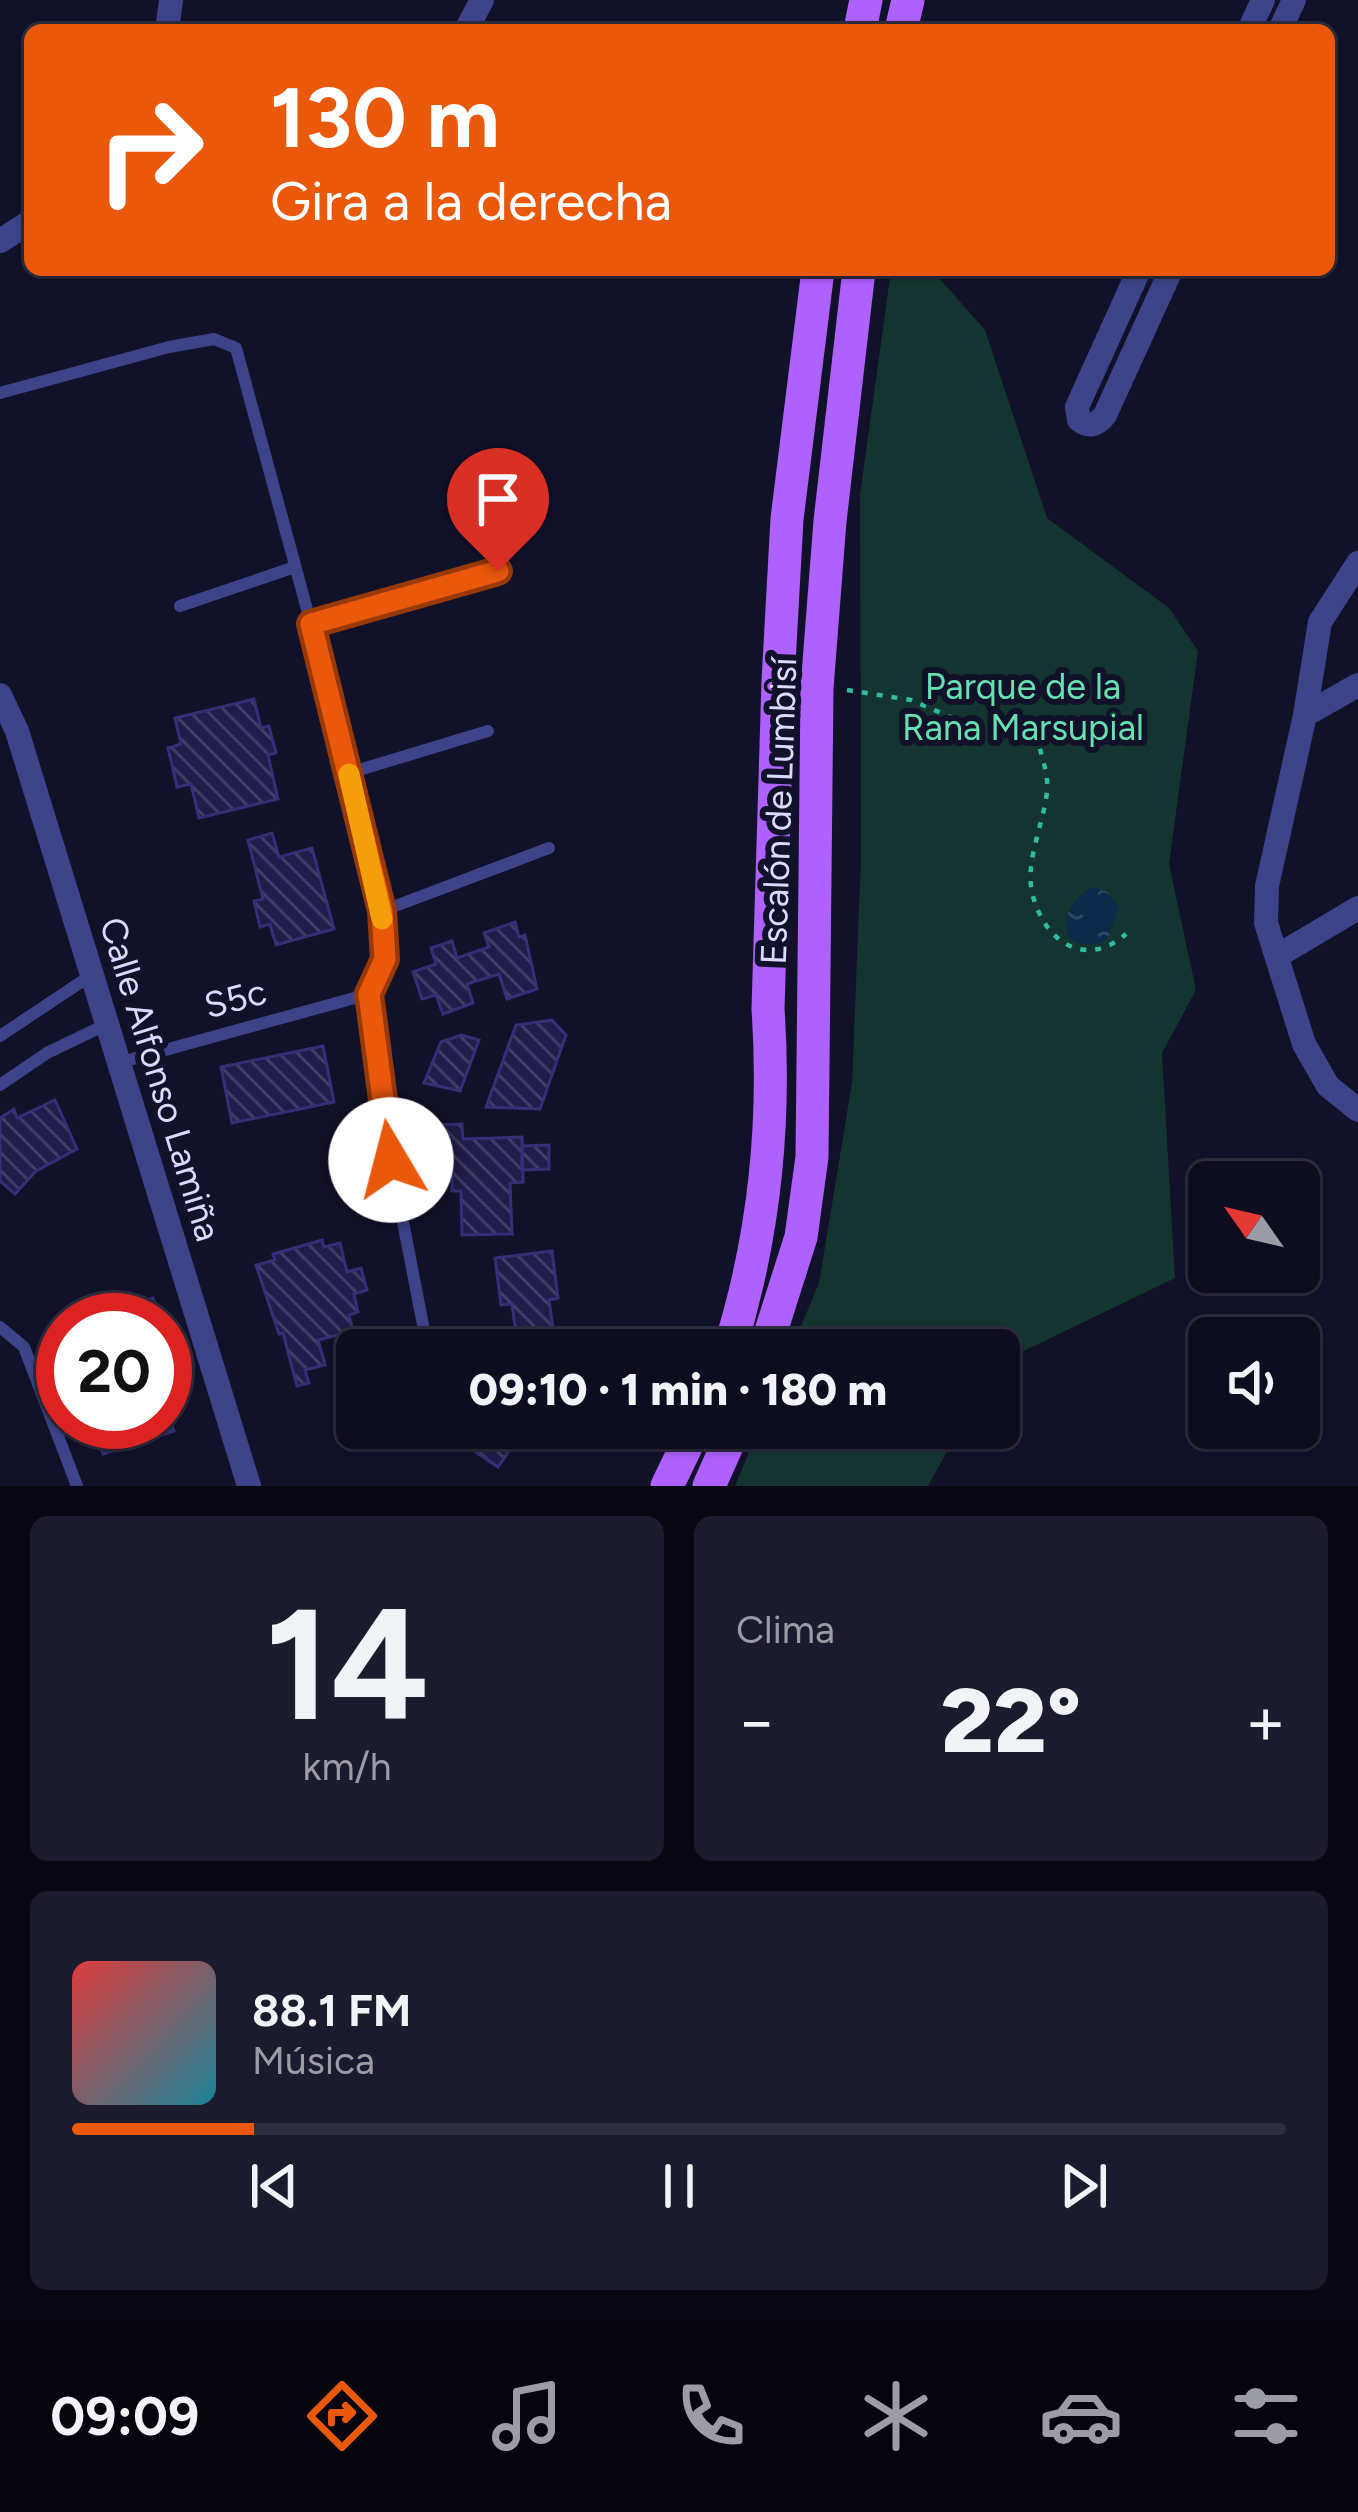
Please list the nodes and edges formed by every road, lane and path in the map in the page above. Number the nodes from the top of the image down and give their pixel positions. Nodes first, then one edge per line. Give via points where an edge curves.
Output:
1 (817, 276) edge
2 (858, 276) edge
3 (1136, 276) edge
4 (1168, 276) edge
5 (0, 393) edge
6 (1358, 563) edge
7 (295, 567) junction
8 (498, 571) dead end
9 (180, 606) dead end
10 (311, 624) junction
11 (1358, 685) edge
12 (818, 688) junction
13 (0, 695) edge
14 (1306, 715) junction
15 (488, 731) dead end
16 (349, 773) junction
17 (549, 848) dead end
18 (1358, 908) edge
19 (382, 911) junction
20 (1126, 934) dead end
21 (1280, 955) junction
22 (91, 976) junction
23 (369, 994) junction
24 (105, 1025) junction
25 (0, 1036) edge
26 (117, 1064) junction
27 (0, 1085) edge
28 (1358, 1110) edge
29 (423, 1325) dead end
30 (0, 1327) edge
31 (734, 1329) edge
32 (772, 1329) edge
33 (685, 1449) edge
34 (726, 1449) edge
35 (76, 1485) edge
36 (249, 1486) edge
37 (667, 1486) edge
38 (709, 1486) edge

1 - 31 main road, Escalón de Lumbisí via 782,603 761,1226
2 - 12 main road, Escalón de Lumbisí
3 - 4 street via 1077,407 1086,424 1105,415
5 - 7 lane via 169,347 214,339 236,349
6 - 14 street via 1320,622
7 - 9 lane
7 - 10 lane
8 - 10 lane
10 - 16 lane
11 - 14 street
12 - 20 path via 911,700 971,726 1036,736 1048,787 1032,892 1048,925 1082,953 1108,949
12 - 32 main road, Escalón de Lumbisí via 812,1157 801,1237
13 - 22 street, Calle Alfonso Lamiña
14 - 21 street via 1267,886 1267,923
15 - 16 lane
16 - 19 lane
17 - 19 lane
18 - 21 street
19 - 23 lane via 385,959
21 - 28 street via 1304,1044 1328,1086
22 - 24 street, Calle Alfonso Lamiña
22 - 25 lane
23 - 26 lane, S5c
23 - 29 lane
24 - 26 street, Calle Alfonso Lamiña
24 - 27 lane
26 - 36 street, Calle Alfonso Lamiña
30 - 35 lane via 23,1347
33 - 37 main road
34 - 38 main road

